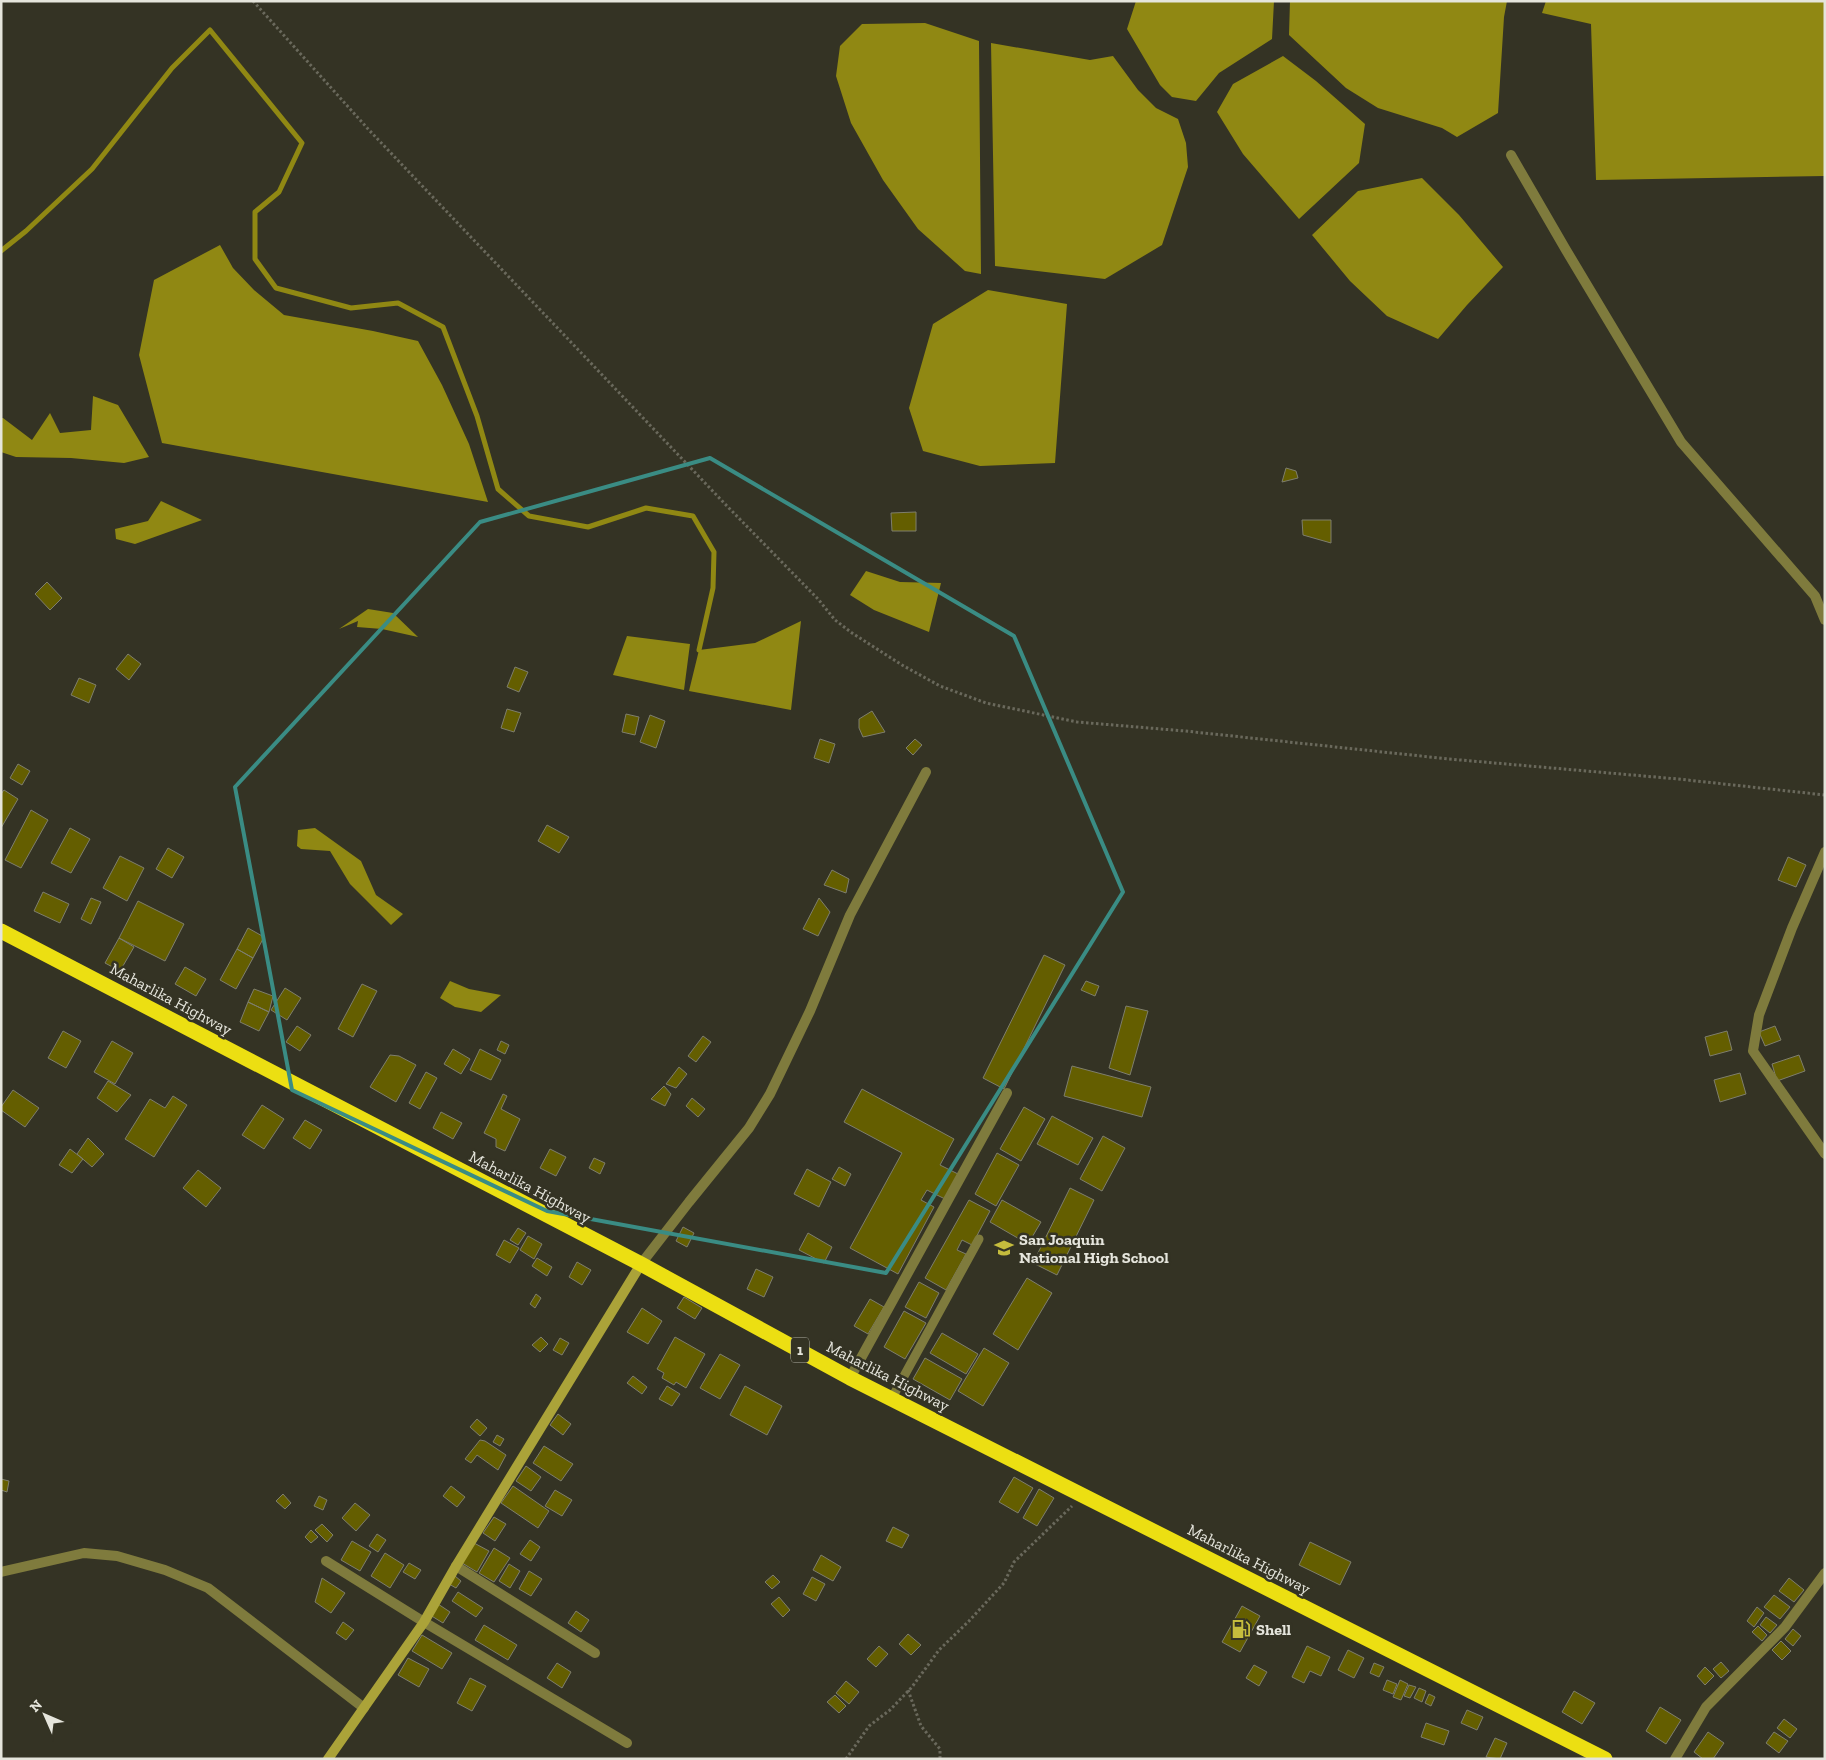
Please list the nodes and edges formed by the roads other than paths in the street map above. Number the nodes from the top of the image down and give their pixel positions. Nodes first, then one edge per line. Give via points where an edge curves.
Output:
1 (1511, 155) dead end
2 (1825, 620) edge
3 (926, 772) dead end
4 (1825, 852) edge
5 (1, 930) edge
6 (1007, 1093) dead end
7 (1825, 1154) edge
8 (979, 1239) dead end
9 (641, 1264) junction
10 (850, 1378) junction
11 (892, 1398) junction
12 (326, 1561) dead end
13 (456, 1566) junction
14 (1, 1572) edge
15 (1825, 1573) edge
16 (424, 1622) junction
17 (595, 1653) dead end
18 (364, 1708) junction
19 (627, 1743) dead end
20 (328, 1759) edge
21 (1605, 1759) edge
22 (1675, 1759) edge

1 - 2 street via 1681,442 1815,596
3 - 9 street via 850,915 810,1011 770,1094 749,1128
4 - 7 street via 1759,1015 1753,1051
5 - 9 highway, Maharlika Highway / 1
6 - 10 street
8 - 11 lane
9 - 10 highway, Maharlika Highway / 1
9 - 13 street
10 - 11 highway, Maharlika Highway / 1
11 - 21 highway, Maharlika Highway / 1
12 - 16 street
13 - 16 street
13 - 17 street
14 - 18 street via 84,1553 117,1556 165,1570 208,1588
15 - 22 street via 1785,1627 1706,1707
16 - 18 street
16 - 19 street
18 - 20 street

